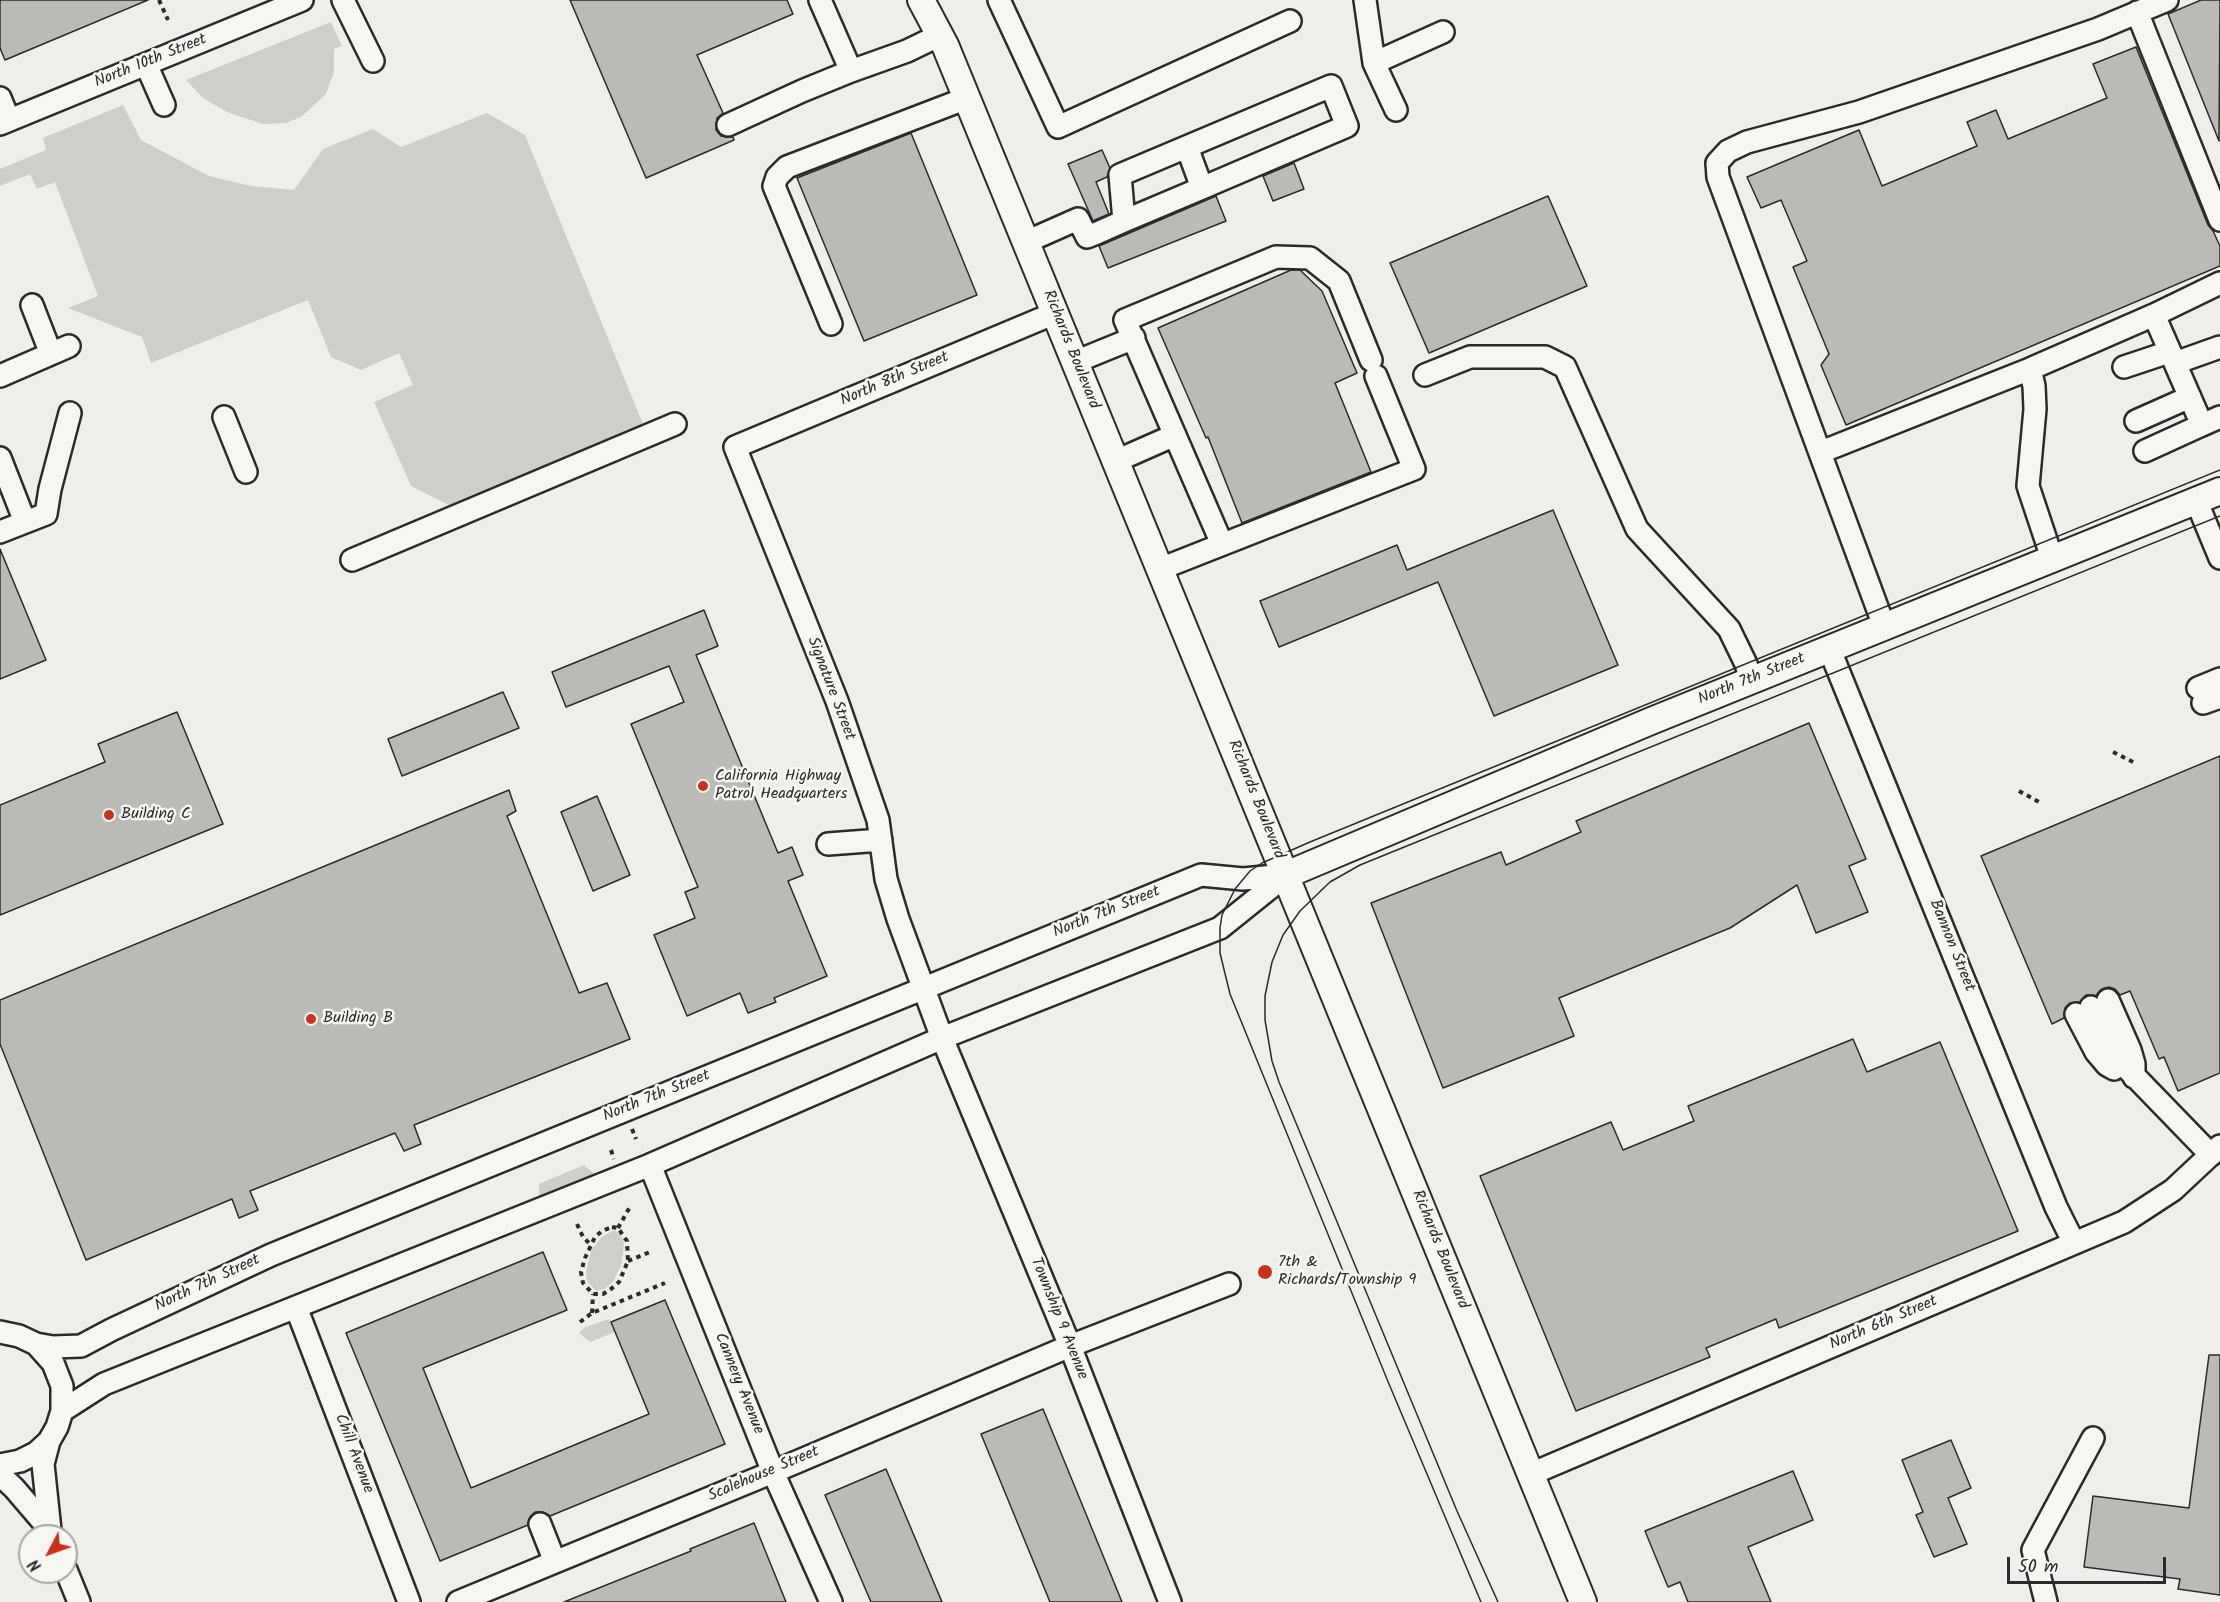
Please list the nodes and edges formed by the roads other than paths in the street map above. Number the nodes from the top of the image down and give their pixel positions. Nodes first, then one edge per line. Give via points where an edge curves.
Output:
1 (302, 0) edge
2 (343, 0) edge
3 (820, 0) edge
4 (921, 0) edge
5 (999, 0) edge
6 (1365, 0) edge
7 (2167, 0) edge
8 (277, 5) edge
9 (2137, 12) junction
10 (1290, 21) dead end
11 (1443, 32) dead end
12 (940, 35) junction
13 (373, 61) dead end
14 (1374, 63) junction
15 (146, 64) junction
16 (851, 71) junction
17 (0, 98) edge
18 (967, 98) junction
19 (164, 105) dead end
20 (1396, 110) dead end
21 (4, 122) edge
22 (728, 125) dead end
23 (1187, 147) junction
24 (1202, 188) junction
25 (2220, 219) edge
26 (1124, 221) junction
27 (1026, 242) junction
28 (2220, 283) edge
29 (32, 304) dead end
30 (1055, 313) junction
31 (2154, 315) junction
32 (831, 324) dead end
33 (1134, 338) junction
34 (2220, 347) edge
35 (2172, 358) junction
36 (1075, 362) junction
37 (2124, 367) dead end
38 (2030, 369) junction
39 (1425, 375) dead end
40 (0, 376) edge
41 (2190, 397) junction
42 (70, 413) dead end
43 (224, 417) dead end
44 (2136, 421) dead end
45 (2211, 421) edge
46 (675, 424) dead end
47 (1175, 435) junction
48 (735, 447) joint
49 (2145, 451) dead end
50 (1821, 452) junction
51 (0, 458) edge
52 (1116, 461) junction
53 (246, 472) dead end
54 (2220, 490) edge
55 (2196, 500) junction
56 (25, 522) junction
57 (0, 532) edge
58 (1222, 544) junction
59 (2052, 558) junction
60 (2220, 558) edge
61 (352, 560) dead end
62 (1160, 569) junction
63 (1884, 626) junction
64 (1829, 648) junction
65 (2220, 679) edge
66 (1751, 680) junction
67 (2207, 696) edge
68 (881, 840) junction
69 (828, 844) dead end
70 (1286, 875) junction
71 (924, 989) junction
72 (2092, 1007) dead end
73 (942, 1038) junction
74 (2216, 1151) edge
75 (650, 1165) junction
76 (2074, 1243) junction
77 (1229, 1284) dead end
78 (296, 1307) junction
79 (0, 1332) edge
80 (36, 1344) junction
81 (1070, 1346) junction
82 (62, 1411) junction
83 (2093, 1438) dead end
84 (48, 1441) junction
85 (0, 1465) edge
86 (773, 1472) junction
87 (1531, 1474) junction
88 (0, 1476) edge
89 (44, 1524) edge
90 (50, 1524) edge
91 (540, 1524) dead end
92 (555, 1562) junction
93 (72, 1584) edge
94 (79, 1602) edge
95 (409, 1602) edge
96 (458, 1602) edge
97 (831, 1602) edge
98 (1170, 1602) edge
99 (1583, 1602) edge
100 (2046, 1602) edge

1 - 8 street, North 10th Street
2 - 13 street
3 - 16 street
4 - 12 main road, Richards Boulevard
5 - 10 street via 1058,127
6 - 14 street
7 - 9 street
8 - 15 street, North 10th Street
9 - 25 street
9 - 50 street via 1859,112 1747,142 1728,151 1717,163 1718,177
11 - 14 street
12 - 16 street
12 - 18 main road, Richards Boulevard
14 - 20 street
15 - 19 street
15 - 21 street, North 10th Street
16 - 22 street
17 - 21 street
18 - 27 main road, Richards Boulevard
18 - 32 street via 786,167 777,177 774,186
23 - 24 street
23 - 24 street via 1330,86 1347,126
23 - 26 street via 1120,175
24 - 26 street
26 - 27 street via 1087,237 1078,219
27 - 30 main road, Richards Boulevard
28 - 31 street
29 - 40 street via 60,350
30 - 36 main road, Richards Boulevard
30 - 48 street, North 8th Street
31 - 35 street
31 - 38 street
33 - 36 street
33 - 47 street
33 - 58 street via 1125,320 1276,257 1310,258 1339,281 1414,469
34 - 35 street
35 - 37 street
35 - 41 street
36 - 52 main road, Richards Boulevard
38 - 50 street
38 - 59 street via 2035,409 2028,486
39 - 66 street via 1470,357 1545,357 1565,367 1637,530 1729,629
41 - 44 street
41 - 45 street
42 - 56 street via 46,514
43 - 53 street
45 - 49 street
46 - 61 street
47 - 52 street
47 - 58 street
48 - 68 street, Signature Street via 837,701 878,820
50 - 63 street
51 - 56 street
52 - 62 main road, Richards Boulevard
54 - 55 main road, North 7th Street
55 - 59 main road, North 7th Street
55 - 60 street
56 - 57 street
58 - 62 street
59 - 63 main road, North 7th Street
62 - 70 main road, Richards Boulevard
63 - 64 main road, North 7th Street
64 - 66 main road, North 7th Street
64 - 76 street, Bannon Street
65 - 67 street
66 - 70 main road, North 7th Street
68 - 69 street
68 - 71 street, Signature Street via 886,879
70 - 71 street, North 7th Street via 1243,879 1201,874
70 - 73 street, North 7th Street via 1220,928
70 - 87 main road, Richards Boulevard
71 - 73 street, Signature Street
71 - 80 street, North 7th Street via 282,1251 81,1346
72 - 74 street via 2119,1060
73 - 75 street, North 7th Street
73 - 81 street, Township 9 Avenue
74 - 76 street, North 6th Street via 2173,1190 2124,1222
75 - 78 street, North 7th Street
75 - 86 street, Cannery Avenue
76 - 87 street, North 6th Street
77 - 81 street, Scalehouse Street
78 - 82 street, North 7th Street via 104,1384
78 - 95 street, Chill Avenue
79 - 80 street, North 7th Street
80 - 82 street via 53,1363 62,1386
81 - 86 street, Scalehouse Street
81 - 98 street, Township 9 Avenue
82 - 84 street
83 - 100 street via 2033,1550
84 - 85 street via 20,1461
84 - 90 street via 43,1464
86 - 92 street, Scalehouse Street
86 - 97 street, Cannery Avenue
87 - 99 main road, Richards Boulevard
88 - 89 street
91 - 92 street
92 - 96 street, Scalehouse Street
93 - 94 street

